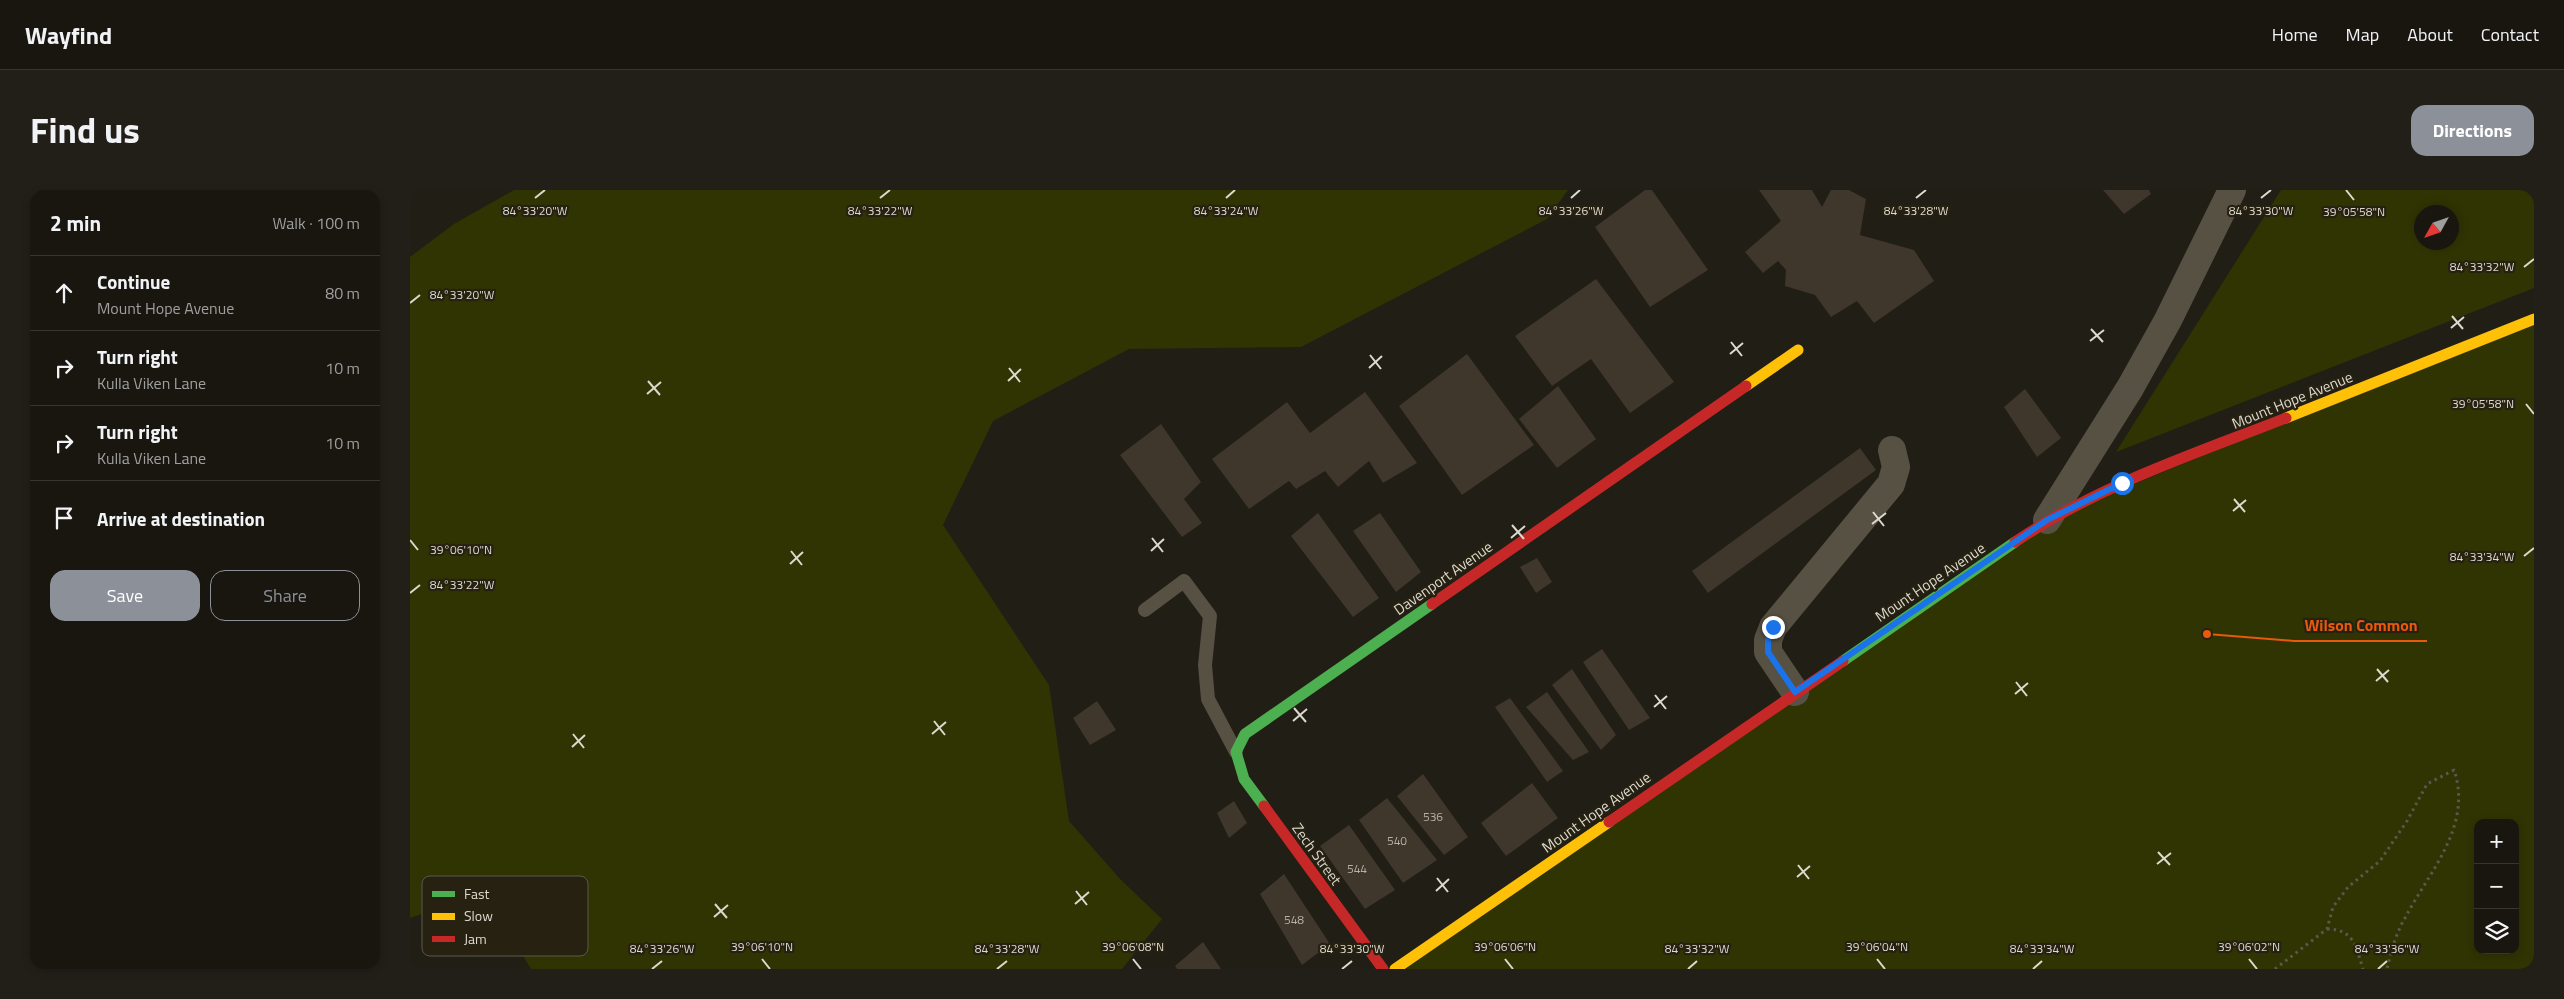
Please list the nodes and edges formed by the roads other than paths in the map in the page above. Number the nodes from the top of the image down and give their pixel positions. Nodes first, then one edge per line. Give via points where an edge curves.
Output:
1 (2232, 190) edge
2 (2534, 318) edge
3 (1798, 350) dead end
4 (1892, 450) dead end
5 (2047, 520) junction
6 (1145, 610) dead end
7 (1795, 692) junction
8 (1236, 752) junction
9 (1383, 969) edge
10 (1395, 969) edge

1 - 5 street via 2168,320 2130,388
2 - 5 street, Mount Hope Avenue via 2122,483
3 - 8 street, Davenport Avenue via 1245,734
4 - 7 street via 1896,467 1891,484 1773,627 1768,652
5 - 7 street, Mount Hope Avenue
6 - 8 lane via 1184,581 1210,616 1205,665 1208,699
7 - 10 street, Mount Hope Avenue
8 - 9 street, Zech Street via 1244,779

